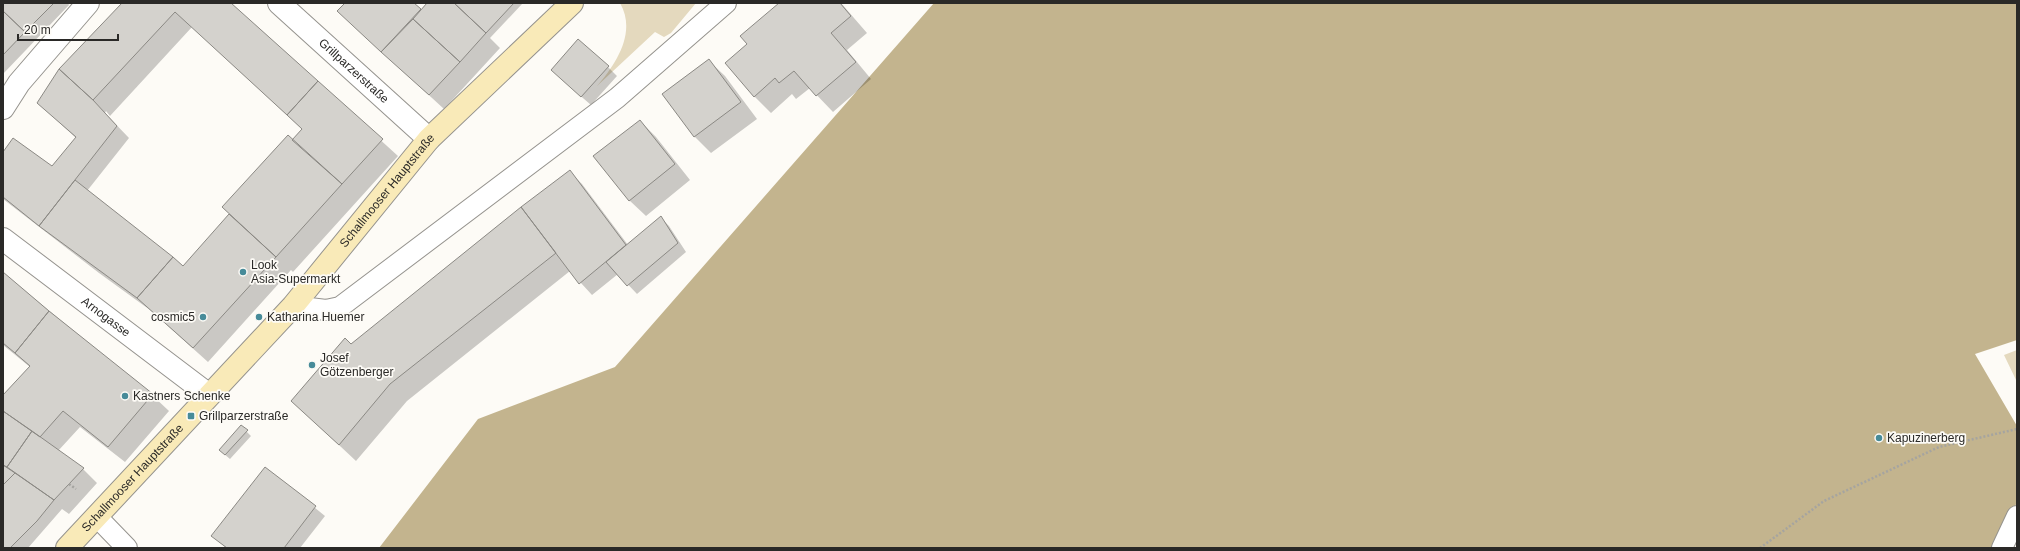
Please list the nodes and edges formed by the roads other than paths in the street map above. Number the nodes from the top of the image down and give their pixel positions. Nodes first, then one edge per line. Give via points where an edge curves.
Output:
1 (88, 3) edge
2 (280, 3) edge
3 (571, 3) edge
4 (726, 3) edge
5 (3, 108) edge
6 (428, 139) junction
7 (3, 239) edge
8 (293, 306) junction
9 (209, 395) junction
10 (2017, 516) edge
11 (97, 517) junction
12 (67, 548) edge
13 (127, 548) edge
14 (2002, 548) edge

1 - 5 street via 19,82
2 - 6 street, Grillparzerstraße
3 - 6 street, Schallmooser Hauptstraße
4 - 8 lane via 617,98 340,307 326,310
6 - 8 street, Schallmooser Hauptstraße
7 - 9 street, Arnogasse
8 - 9 street, Schallmooser Hauptstraße
9 - 11 street, Schallmooser Hauptstraße
10 - 14 lane
11 - 12 street, Schallmooser Hauptstraße
11 - 13 lane

